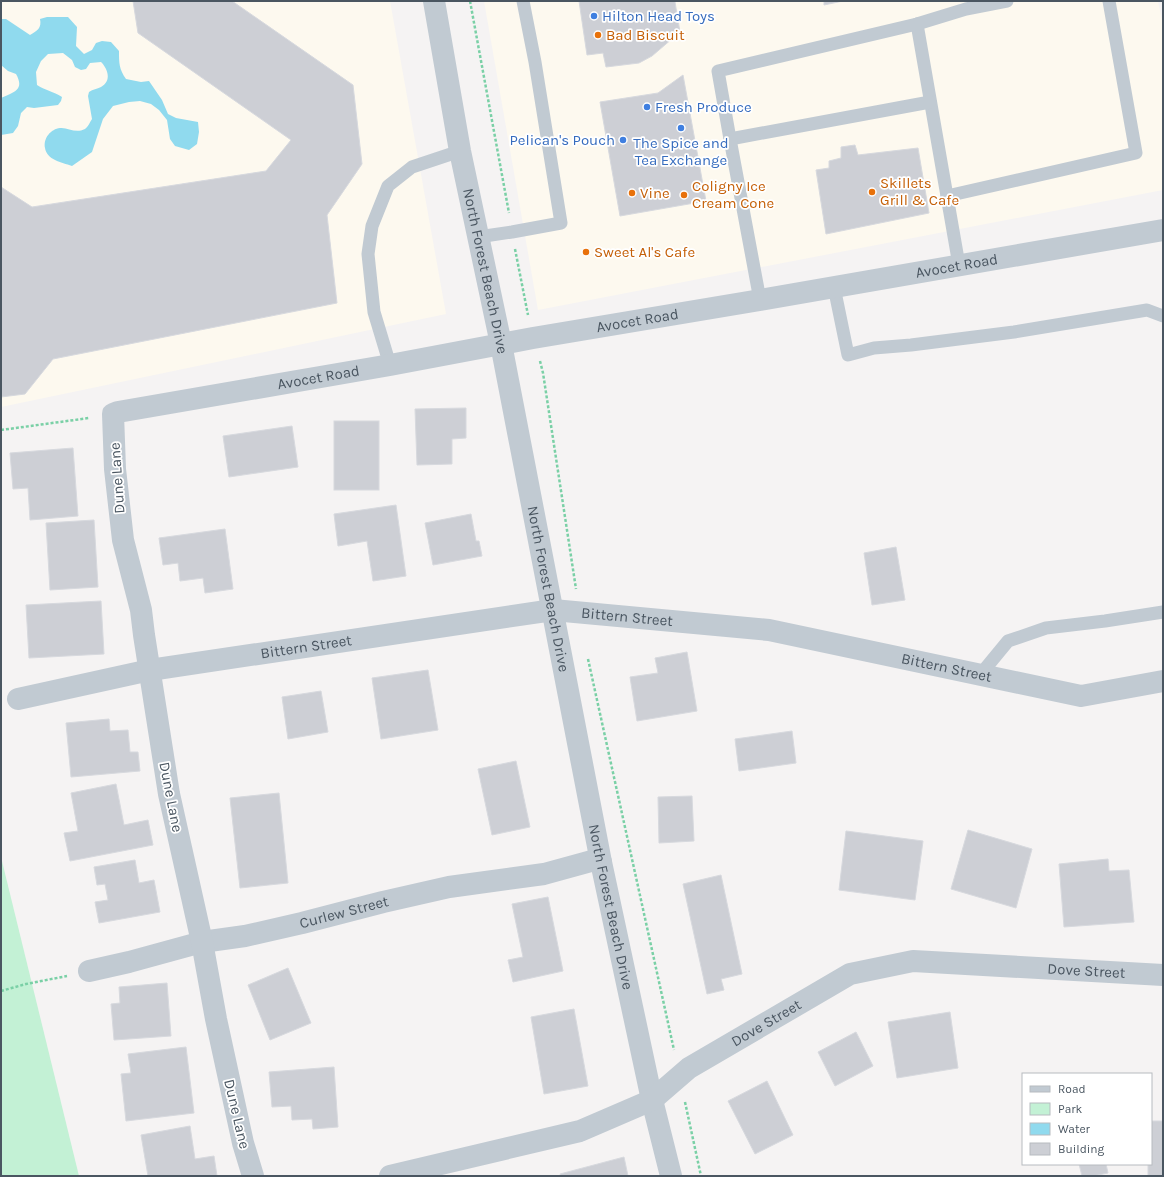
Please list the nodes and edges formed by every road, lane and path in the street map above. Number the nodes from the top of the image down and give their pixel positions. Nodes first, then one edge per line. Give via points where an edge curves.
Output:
1 (434, 1) edge
2 (523, 1) edge
3 (1007, 1) edge
4 (1109, 1) edge
5 (917, 24) junction
6 (930, 102) junction
7 (730, 139) junction
8 (460, 151) junction
9 (947, 196) junction
10 (1163, 230) edge
11 (478, 237) junction
12 (959, 265) junction
13 (834, 286) junction
14 (760, 300) junction
15 (1163, 316) edge
16 (501, 344) junction
17 (390, 365) junction
18 (113, 414) junction
19 (1, 430) edge
20 (553, 610) junction
21 (1163, 612) edge
22 (150, 670) junction
23 (980, 674) junction
24 (1163, 681) edge
25 (18, 699) dead end
26 (601, 862) junction
27 (202, 942) junction
28 (89, 971) joint
29 (1163, 975) edge
30 (1, 991) edge
31 (652, 1100) junction
32 (253, 1176) edge
33 (390, 1176) edge
34 (671, 1176) edge

1 - 8 street, North Forest Beach Drive
2 - 11 lane via 561,223
3 - 5 lane via 966,9
4 - 9 lane via 1136,153
5 - 6 lane
5 - 7 lane via 718,71
6 - 7 lane
6 - 9 lane
7 - 14 lane
8 - 11 street, North Forest Beach Drive
8 - 17 lane via 412,167 388,186 372,226 368,254 374,312
9 - 12 lane
10 - 12 street, Avocet Road
11 - 16 street, North Forest Beach Drive
12 - 13 street, Avocet Road
13 - 14 street, Avocet Road
13 - 15 lane via 848,355 874,348 1014,332 1147,310
14 - 16 street, Avocet Road
16 - 17 street, Avocet Road
16 - 20 street, North Forest Beach Drive
17 - 18 street, Avocet Road
18 - 19 path
18 - 22 street, Dune Lane via 115,469 123,540 141,610
20 - 22 street, Bittern Street
20 - 23 street, Bittern Street via 769,630
20 - 26 street, North Forest Beach Drive
21 - 23 lane via 1046,628 1008,641
22 - 25 street, Bittern Street
22 - 27 street, Dune Lane via 169,794
23 - 24 street, Bittern Street via 1081,696
26 - 27 street, Curlew Street via 594,860 523,878 449,887 245,936
26 - 31 street, North Forest Beach Drive
27 - 28 street, Curlew Street
27 - 32 street, Dune Lane via 243,1143
28 - 30 path
29 - 31 street, Dove Street via 913,961 850,974 689,1068
31 - 33 street, Dove Street via 580,1131
31 - 34 street, North Forest Beach Drive

